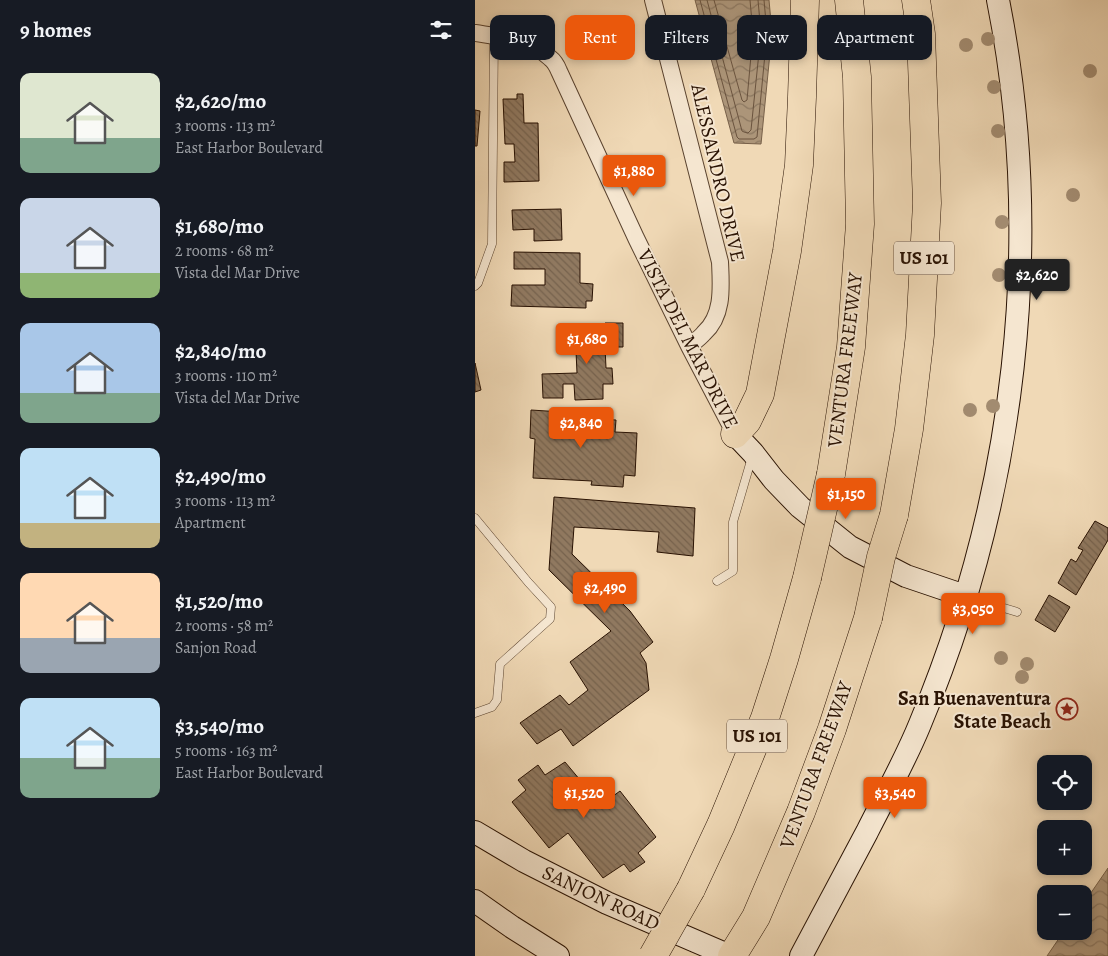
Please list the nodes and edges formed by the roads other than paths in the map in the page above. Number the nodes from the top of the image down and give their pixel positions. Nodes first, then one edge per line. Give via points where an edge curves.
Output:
1 (653, 0) edge
2 (805, 0) edge
3 (849, 0) edge
4 (916, 0) edge
5 (998, 0) edge
6 (475, 33) edge
7 (490, 35) edge
8 (494, 60) edge
9 (552, 60) edge
10 (475, 286) edge
11 (689, 346) junction
12 (744, 443) junction
13 (475, 518) edge
14 (717, 581) dead end
15 (965, 596) junction
16 (1017, 612) dead end
17 (475, 713) edge
18 (475, 832) edge
19 (475, 902) edge
20 (558, 956) edge
21 (653, 956) edge
22 (731, 956) edge
23 (801, 956) edge

1 - 11 street, ALESSANDRO DRIVE via 720,262 721,294 716,316 706,332
2 - 12 highway via 799,164 787,251 760,394 747,421
3 - 21 highway, VENTURA FREEWAY / US 101, bridge via 857,77 860,224 851,347 831,474 807,578 765,718 691,889
4 - 22 highway, VENTURA FREEWAY / US 101, bridge via 921,34 927,203 920,335 909,429 894,515 868,618 829,738 756,917
5 - 15 main road via 1017,136 1019,287 1013,364 1000,456 982,541
6 - 7 street, VISTA DEL MAR DRIVE
8 - 10 lane via 492,244
9 - 11 street, VISTA DEL MAR DRIVE
11 - 12 street, VISTA DEL MAR DRIVE
12 - 14 lane via 733,522 733,571
12 - 15 main road, VISTA DEL MAR DRIVE via 800,507 849,547 906,576
13 - 17 lane via 551,607 550,619 500,664 497,700 492,708
15 - 16 lane
15 - 23 main road via 920,725
18 - 22 main road, SANJON ROAD via 607,904
19 - 20 main road

